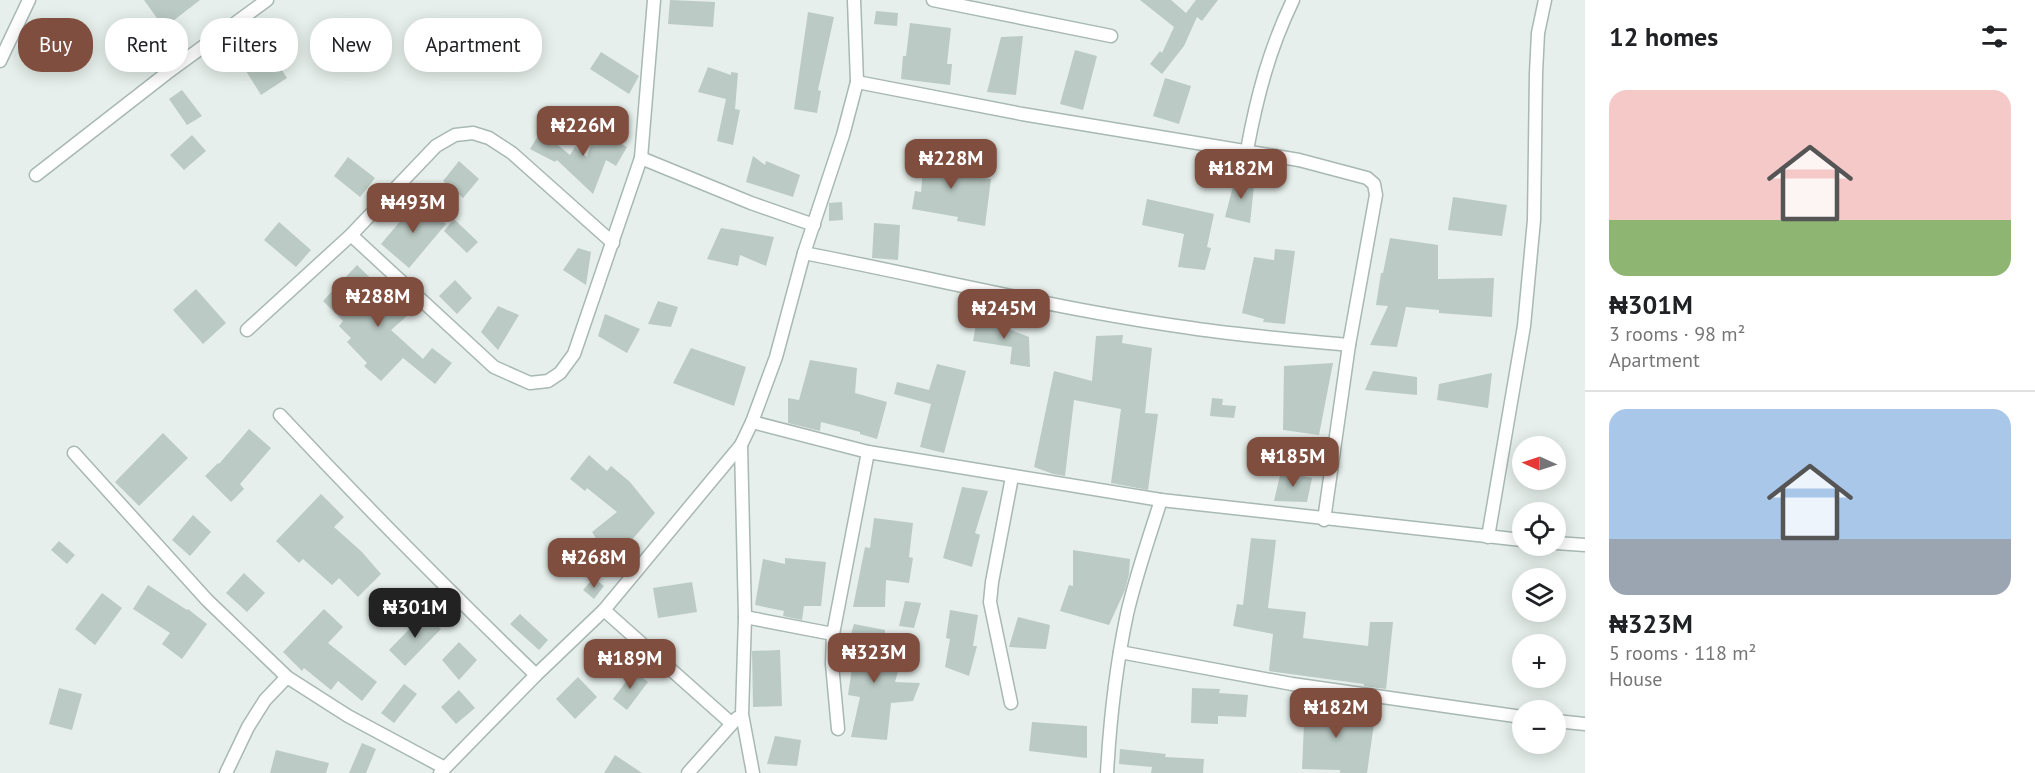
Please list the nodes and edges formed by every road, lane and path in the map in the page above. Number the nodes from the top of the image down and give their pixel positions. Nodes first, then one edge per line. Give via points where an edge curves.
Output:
1 (29, 0) edge
2 (267, 0) edge
3 (654, 0) edge
4 (854, 0) edge
5 (933, 0) edge
6 (1293, 0) edge
7 (1545, 0) edge
8 (1111, 36) dead end
9 (0, 61) edge
10 (857, 82) junction
11 (1247, 150) junction
12 (641, 158) junction
13 (36, 175) dead end
14 (814, 225) junction
15 (351, 235) junction
16 (613, 243) junction
17 (804, 253) junction
18 (247, 330) dead end
19 (1349, 345) junction
20 (280, 415) dead end
21 (752, 422) junction
22 (741, 445) junction
23 (868, 452) junction
24 (74, 453) dead end
25 (1012, 477) junction
26 (1161, 500) junction
27 (1324, 520) junction
28 (1488, 537) junction
29 (1512, 539) edge
30 (1566, 544) edge
31 (1585, 545) edge
32 (604, 610) junction
33 (745, 617) junction
34 (833, 634) junction
35 (1120, 652) junction
36 (536, 675) junction
37 (287, 677) junction
38 (1011, 703) dead end
39 (742, 714) junction
40 (1512, 716) edge
41 (1566, 722) edge
42 (731, 723) junction
43 (1585, 724) edge
44 (838, 729) dead end
45 (442, 771) edge
46 (226, 773) edge
47 (687, 773) edge
48 (753, 773) edge
49 (1107, 773) edge

1 - 9 street
2 - 13 street
3 - 12 street
4 - 10 street
5 - 8 street
6 - 11 street via 1268,59
7 - 28 street via 1536,63 1534,220 1524,326
10 - 11 street via 1022,114
10 - 14 street
11 - 19 street via 1345,172 1374,184 1376,195
12 - 14 street
12 - 16 street
14 - 17 street
15 - 16 street via 436,146 455,135 474,133 512,153
15 - 16 street via 495,367 530,383 548,381 560,373 574,354
15 - 18 street
17 - 19 street via 1119,316
17 - 21 street via 776,357
19 - 27 street
20 - 36 street via 382,524
21 - 22 street
21 - 23 street
22 - 32 street
22 - 33 street
23 - 25 street
23 - 34 street
24 - 37 street via 207,600
25 - 26 street
25 - 38 street via 990,602
26 - 27 street
26 - 35 street via 1127,613
27 - 28 street
28 - 29 street
30 - 31 street
32 - 36 street
32 - 42 street
33 - 34 street
33 - 39 street
34 - 44 street
35 - 40 street via 1292,684
35 - 49 street
36 - 45 street
37 - 45 street
37 - 46 street via 265,700
39 - 42 street
39 - 48 street
41 - 43 street
42 - 47 street

